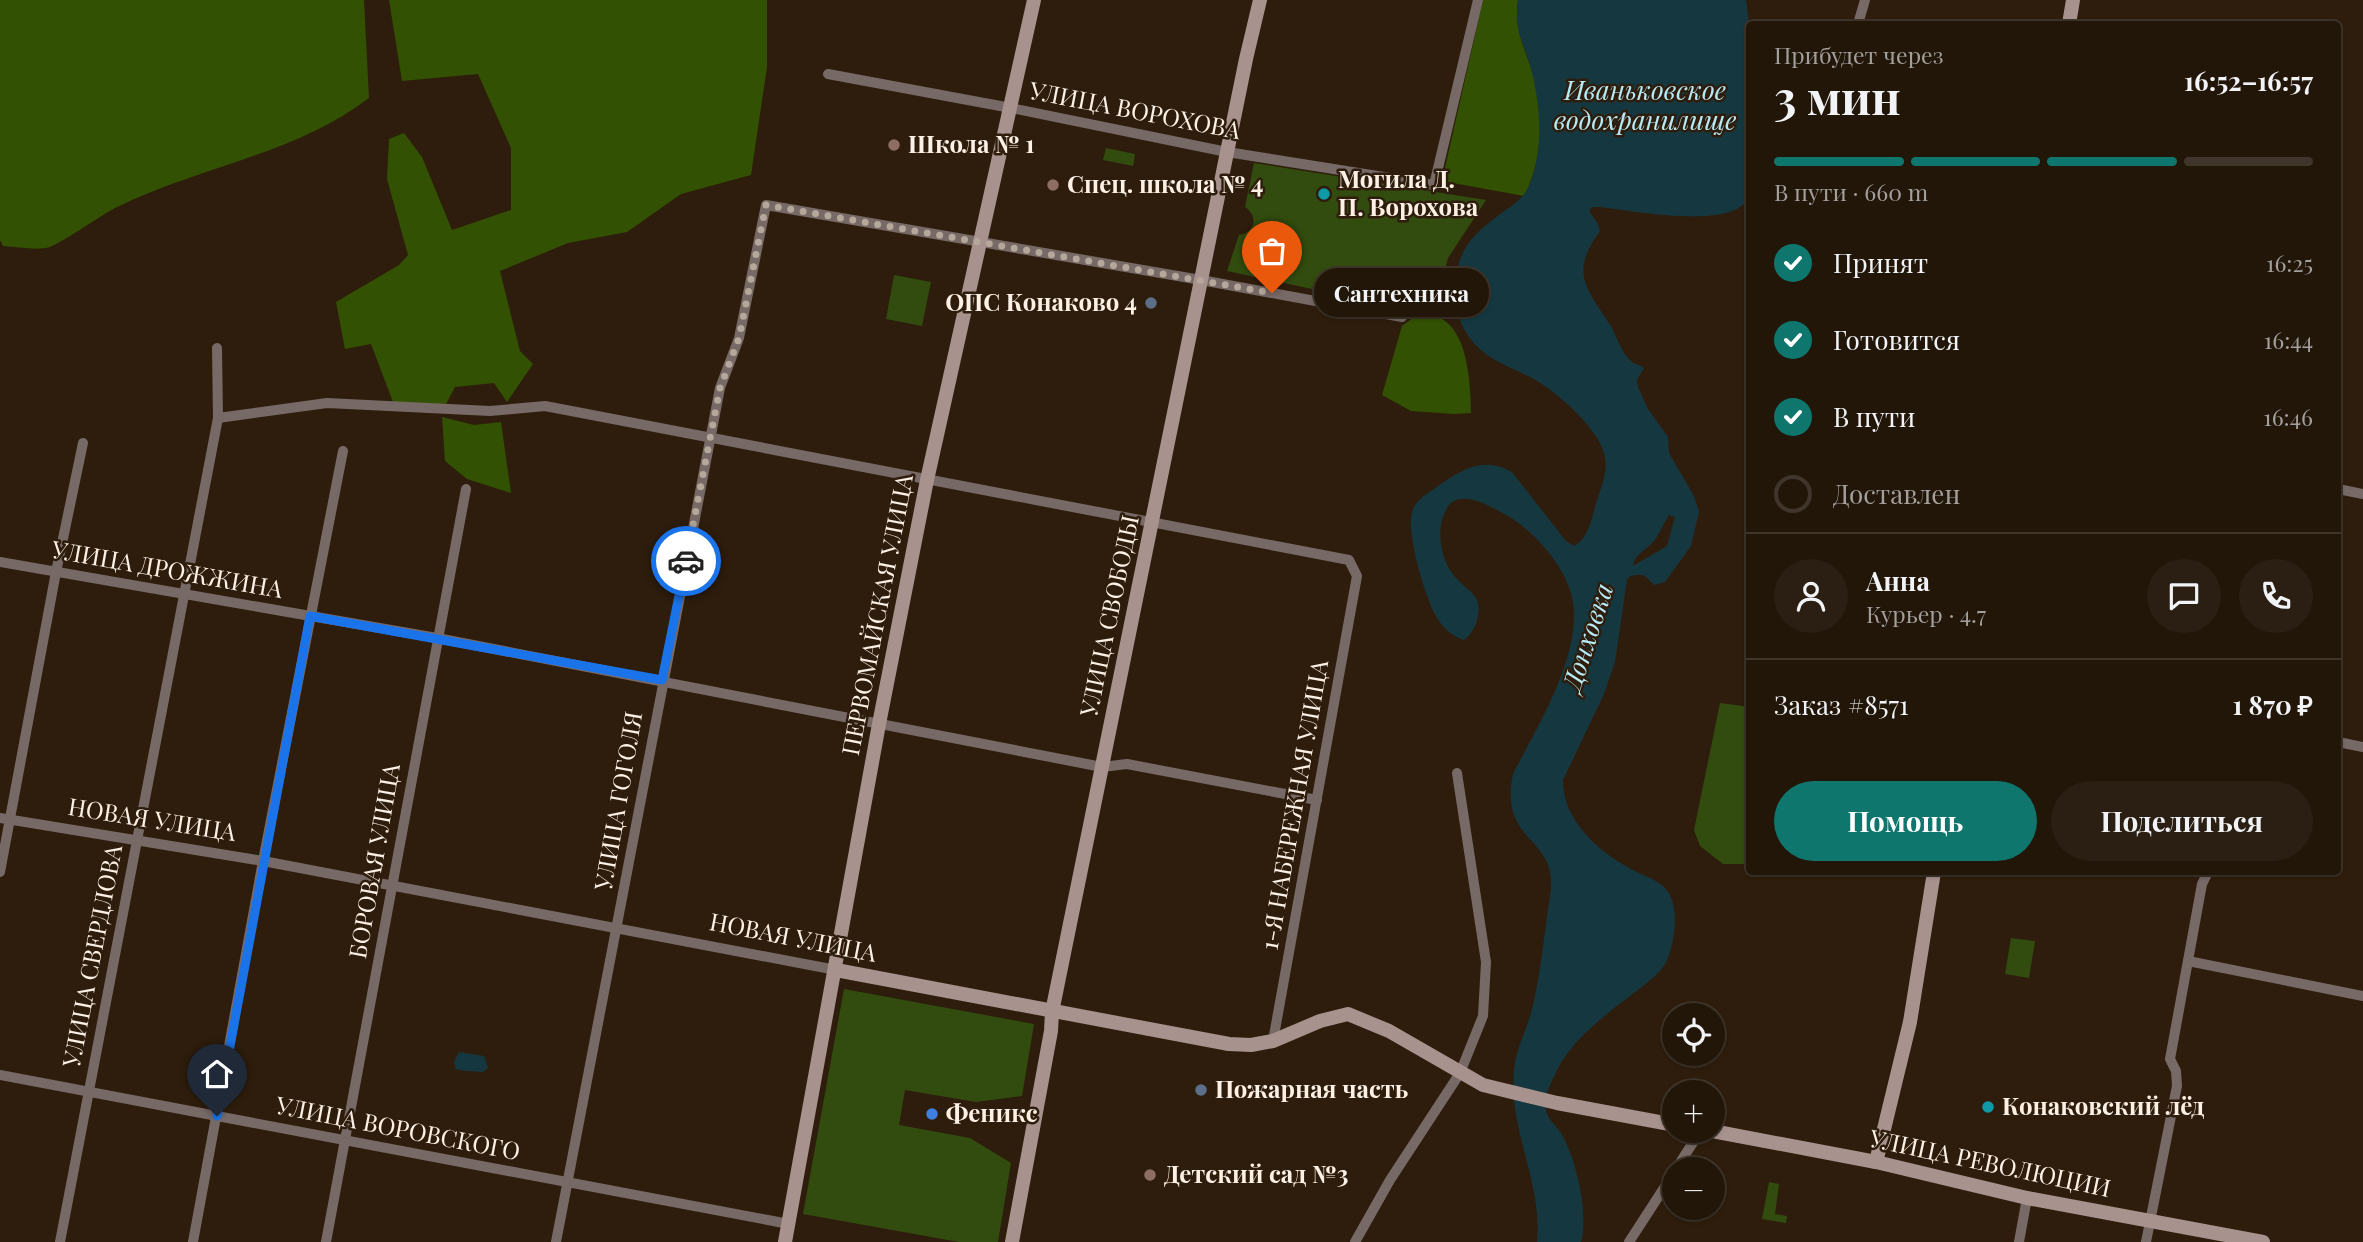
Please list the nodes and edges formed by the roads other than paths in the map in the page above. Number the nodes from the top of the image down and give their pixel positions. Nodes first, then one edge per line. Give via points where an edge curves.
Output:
1 (1034, 0) edge
2 (1260, 0) edge
3 (1478, 0) edge
4 (1865, 0) edge
5 (2073, 0) edge
6 (1859, 21) edge
7 (2070, 21) edge
8 (828, 74) dead end
9 (1011, 108) junction
10 (1227, 152) junction
11 (979, 241) junction
12 (1201, 280) junction
13 (1402, 317) dead end
14 (217, 348) dead end
15 (218, 418) junction
16 (710, 436) junction
17 (83, 443) dead end
18 (343, 451) dead end
19 (927, 480) junction
20 (466, 489) dead end
21 (2341, 490) edge
22 (2363, 494) edge
23 (1153, 521) junction
24 (0, 562) edge
25 (56, 572) junction
26 (183, 594) junction
27 (310, 616) junction
28 (437, 638) junction
29 (662, 680) junction
30 (879, 724) junction
31 (2341, 743) edge
32 (2363, 747) edge
33 (1102, 767) junction
34 (1457, 774) dead end
35 (1318, 800) junction
36 (5, 819) edge
37 (136, 841) junction
38 (262, 861) junction
39 (0, 872) edge
40 (1934, 875) edge
41 (2206, 875) edge
42 (392, 885) junction
43 (617, 927) junction
44 (2188, 961) junction
45 (836, 970) junction
46 (2363, 996) edge
47 (1052, 1012) junction
48 (1273, 1041) junction
49 (1460, 1073) junction
50 (0, 1074) edge
51 (89, 1091) junction
52 (217, 1116) junction
53 (1662, 1123) edge
54 (1725, 1133) edge
55 (346, 1141) junction
56 (1876, 1162) junction
57 (566, 1181) junction
58 (1662, 1190) edge
59 (2027, 1198) junction
60 (2150, 1222) junction
61 (789, 1224) junction
62 (60, 1242) edge
63 (193, 1242) edge
64 (326, 1242) edge
65 (556, 1242) edge
66 (785, 1242) edge
67 (1012, 1242) edge
68 (1355, 1242) edge
69 (1629, 1242) edge
70 (2020, 1242) edge
71 (2146, 1242) edge
72 (2263, 1242) edge

1 - 9 main road, ПЕРВОМАЙСКАЯ УЛИЦА
2 - 10 main road, УЛИЦА СВОБОДЫ
3 - 10 street, УЛИЦА ВОРОХОВА via 1434,185
4 - 6 street
5 - 7 main road
8 - 9 street, УЛИЦА ВОРОХОВА
9 - 10 street, УЛИЦА ВОРОХОВА
9 - 11 main road, ПЕРВОМАЙСКАЯ УЛИЦА
10 - 12 main road, УЛИЦА СВОБОДЫ
11 - 12 street
11 - 16 street, УЛИЦА ГОГОЛЯ via 766,205 739,338 720,388
11 - 19 main road, ПЕРВОМАЙСКАЯ УЛИЦА
12 - 13 street
12 - 23 main road, УЛИЦА СВОБОДЫ
14 - 15 street, УЛИЦА СВЕРДЛОВА
15 - 16 street via 327,403 490,411 545,406
15 - 26 street, УЛИЦА СВЕРДЛОВА
16 - 19 street
16 - 29 street, УЛИЦА ГОГОЛЯ
17 - 25 street
18 - 27 street
19 - 23 street
19 - 30 main road, ПЕРВОМАЙСКАЯ УЛИЦА
20 - 28 street, БОРОВАЯ УЛИЦА
21 - 22 street
23 - 33 main road, УЛИЦА СВОБОДЫ
23 - 35 street, 1-Я НАБЕРЕЖНАЯ УЛИЦА via 1349,560 1357,576
24 - 25 street, УЛИЦА ДРОЖЖИНА
25 - 26 street, УЛИЦА ДРОЖЖИНА
25 - 36 street
26 - 27 street, УЛИЦА ДРОЖЖИНА
26 - 37 street, УЛИЦА СВЕРДЛОВА
27 - 28 street, УЛИЦА ДРОЖЖИНА
27 - 38 street
28 - 29 street, УЛИЦА ДРОЖЖИНА
28 - 42 street, БОРОВАЯ УЛИЦА
29 - 30 street, УЛИЦА ДРОЖЖИНА
29 - 43 street, УЛИЦА ГОГОЛЯ
30 - 33 street, УЛИЦА ДРОЖЖИНА
30 - 45 main road, ПЕРВОМАЙСКАЯ УЛИЦА
31 - 32 street
33 - 35 street, УЛИЦА ДРОЖЖИНА via 1126,764
33 - 47 main road, УЛИЦА СВОБОДЫ
34 - 49 street via 1486,962 1483,1016
35 - 48 street, 1-Я НАБЕРЕЖНАЯ УЛИЦА
36 - 37 street, НОВАЯ УЛИЦА
36 - 39 street
37 - 38 street, НОВАЯ УЛИЦА
37 - 51 street, УЛИЦА СВЕРДЛОВА
38 - 42 street, НОВАЯ УЛИЦА
38 - 52 street
40 - 56 main road via 1910,1021
41 - 44 street
42 - 43 street, НОВАЯ УЛИЦА
42 - 55 street, БОРОВАЯ УЛИЦА
43 - 45 street, НОВАЯ УЛИЦА
43 - 57 street, УЛИЦА ГОГОЛЯ
44 - 46 street
44 - 60 street via 2170,1059 2177,1086
45 - 47 main road, НОВАЯ УЛИЦА
45 - 61 main road, ПЕРВОМАЙСКАЯ УЛИЦА
47 - 48 main road, НОВАЯ УЛИЦА via 1229,1044
47 - 67 main road, УЛИЦА СВОБОДЫ
48 - 49 main road, НОВАЯ УЛИЦА via 1348,1014 1390,1031
49 - 53 main road, НОВАЯ УЛИЦА via 1506,1092
49 - 68 street
50 - 51 street, УЛИЦА ВОРОВСКОГО
51 - 52 street, УЛИЦА ВОРОВСКОГО
51 - 62 street, УЛИЦА СВЕРДЛОВА
52 - 55 street, УЛИЦА ВОРОВСКОГО
52 - 63 street
54 - 56 main road, УЛИЦА РЕВОЛЮЦИИ
55 - 57 street, УЛИЦА ВОРОВСКОГО
55 - 64 street, БОРОВАЯ УЛИЦА
56 - 59 main road, УЛИЦА РЕВОЛЮЦИИ
57 - 61 street, УЛИЦА ВОРОВСКОГО
57 - 65 street, УЛИЦА ГОГОЛЯ
58 - 69 street
59 - 60 main road, УЛИЦА РЕВОЛЮЦИИ
59 - 70 street
60 - 71 street
60 - 72 main road, УЛИЦА РЕВОЛЮЦИИ
61 - 66 main road, ПЕРВОМАЙСКАЯ УЛИЦА

